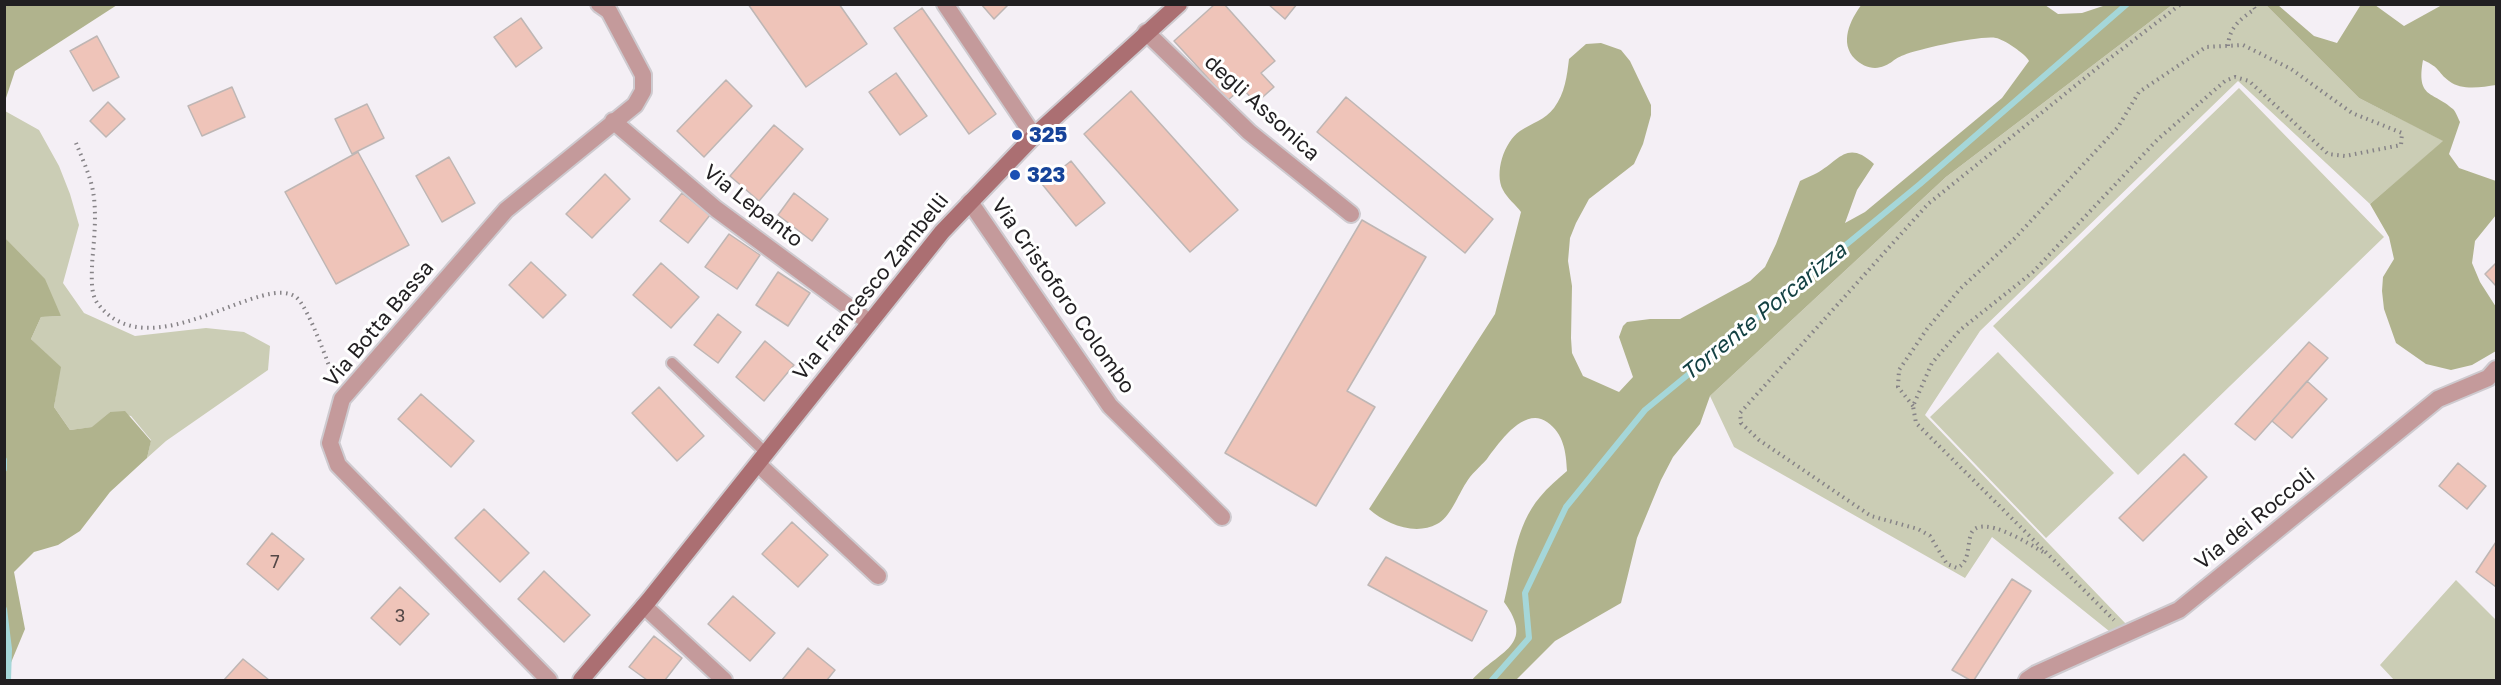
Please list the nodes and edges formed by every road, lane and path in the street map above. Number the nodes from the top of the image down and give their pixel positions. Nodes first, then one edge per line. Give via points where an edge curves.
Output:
1 (599, 4) edge
2 (945, 4) edge
3 (1179, 4) edge
4 (2181, 4) edge
5 (2252, 4) edge
6 (1146, 32) junction
7 (2228, 46) junction
8 (613, 121) junction
9 (1030, 140) junction
10 (76, 143) dead end
11 (970, 202) junction
12 (1351, 214) dead end
13 (869, 322) junction
14 (672, 363) dead end
15 (2496, 369) edge
16 (342, 399) junction
17 (1913, 406) junction
18 (762, 458) junction
19 (1222, 517) dead end
20 (2049, 556) junction
21 (878, 576) dead end
22 (644, 606) junction
23 (2127, 633) junction
24 (549, 681) edge
25 (581, 681) edge
26 (724, 681) edge
27 (2027, 681) edge

1 - 8 street, Via Botta Bassa via 609,11 643,75 643,91 635,105
2 - 9 street
3 - 6 main road, Via Francesco Zambelli
4 - 20 path via 1928,204 1740,413 1741,423 1759,440 1871,516 1930,536 1947,564 1961,566 1972,532 1978,527 2012,534
5 - 7 path via 2254,9 2229,33
6 - 9 main road, Via Francesco Zambelli
6 - 12 street, degli Assonica via 1249,132
7 - 17 path via 2206,47 2139,92 2118,128 2015,238 1960,289 1899,370 1898,387
7 - 17 path via 2243,45 2291,69 2352,113 2402,133 2401,145 2345,156 2328,154 2249,81 2235,77 2225,81 2157,140 2033,272 1960,330 1932,363
8 - 13 street, Via Lepanto via 716,209
8 - 16 street, Via Botta Bassa via 506,210
9 - 11 main road, Via Francesco Zambelli
10 - 16 path via 93,190 91,280 96,302 102,308 114,319 145,327 175,326 266,294 289,292 299,300
11 - 13 main road, Via Francesco Zambelli
11 - 19 street, Via Cristoforo Colombo via 1110,406
13 - 18 main road, Via Francesco Zambelli
14 - 18 lane
15 - 23 street, Via dei Roccoli via 2488,378 2438,399 2179,610
16 - 24 street, Via Botta Bassa via 330,442 338,465
17 - 20 path via 1916,423
18 - 21 street
18 - 22 main road, Via Francesco Zambelli
20 - 23 path
22 - 25 main road, Via Francesco Zambelli
22 - 26 street
23 - 27 street, Via dei Roccoli

